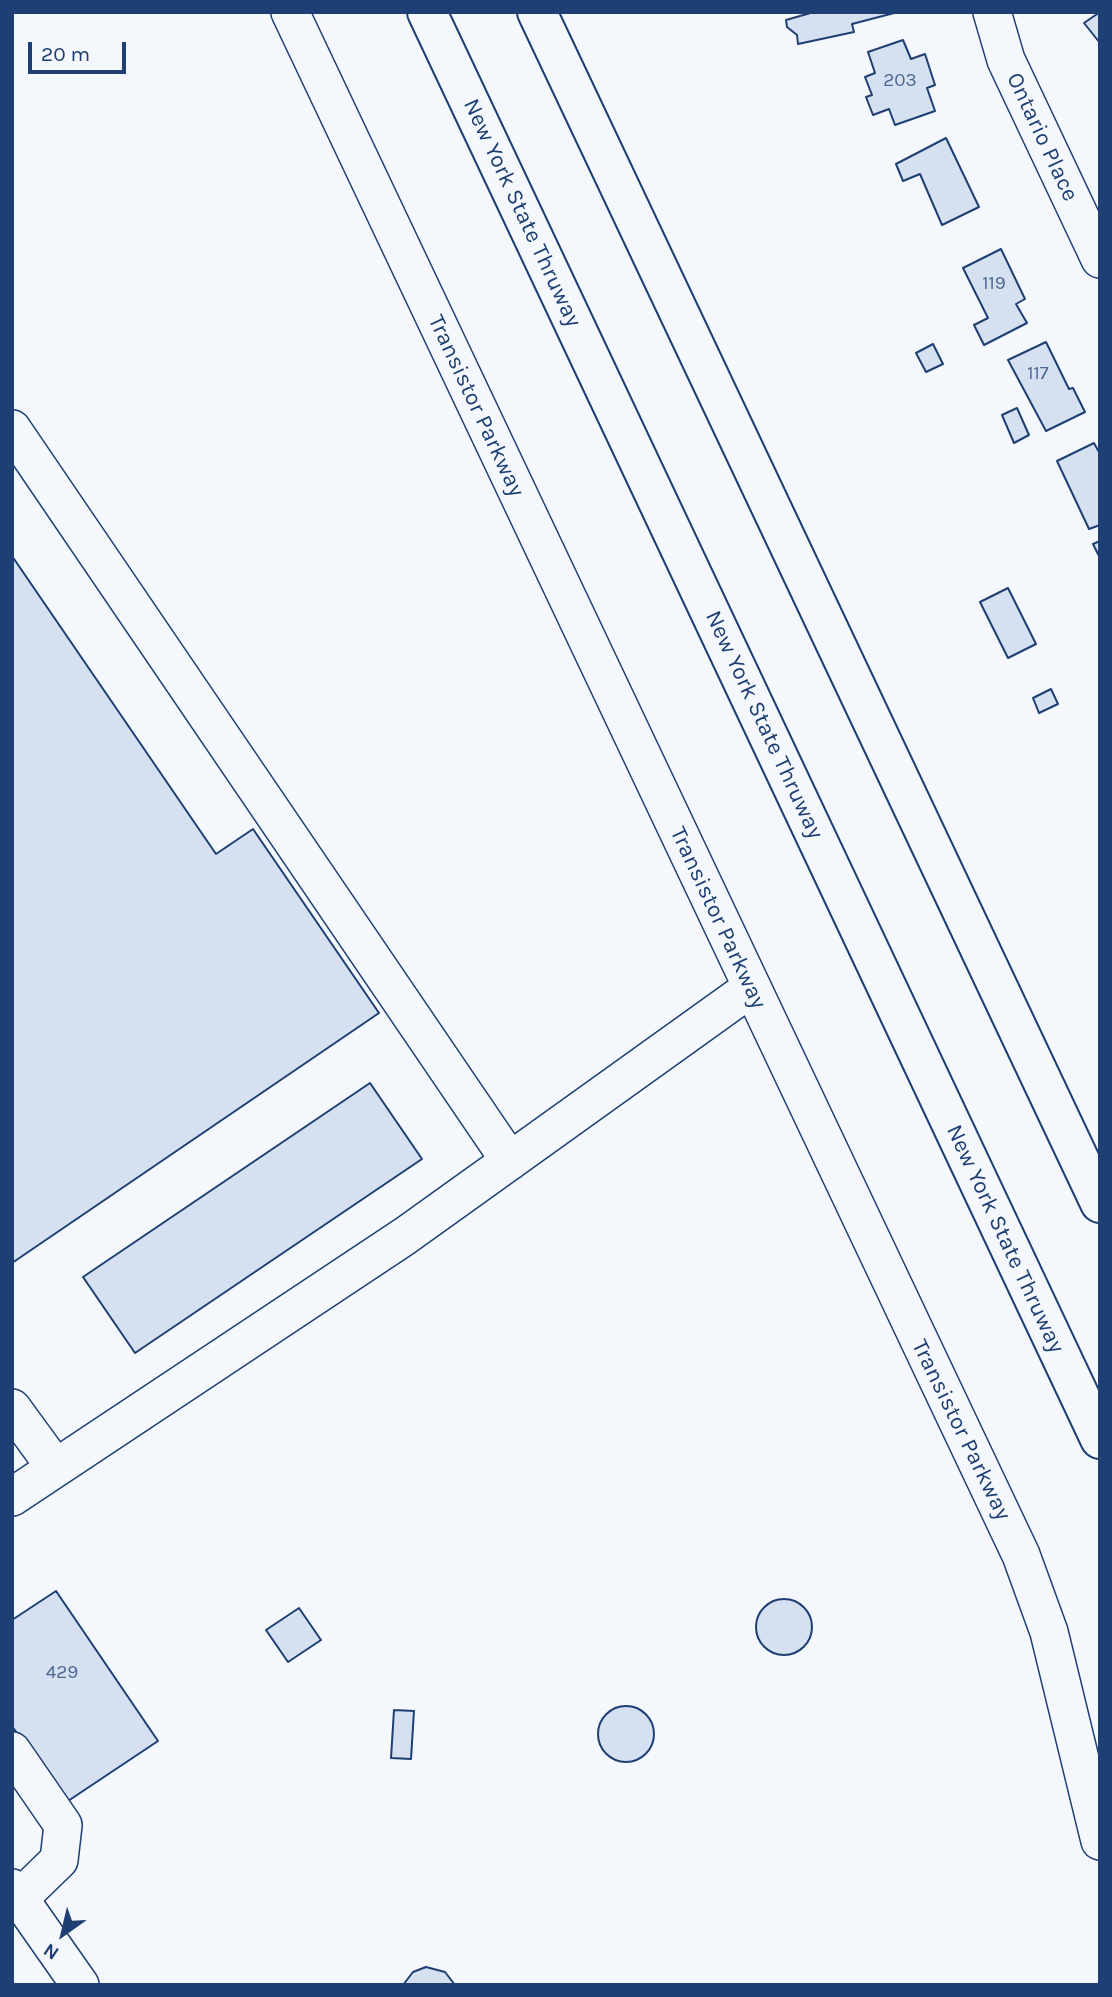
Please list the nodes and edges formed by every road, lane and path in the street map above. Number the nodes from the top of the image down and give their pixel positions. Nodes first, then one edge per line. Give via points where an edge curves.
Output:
1 (290, 12) edge
2 (426, 12) edge
3 (537, 12) edge
4 (992, 12) edge
5 (1090, 217) edge
6 (1100, 259) edge
7 (12, 429) edge
8 (751, 988) junction
9 (510, 1161) junction
10 (1100, 1203) edge
11 (12, 1408) edge
12 (1100, 1439) edge
13 (55, 1467) junction
14 (12, 1497) edge
15 (12, 1751) edge
16 (1100, 1841) edge
17 (16, 1894) edge
18 (79, 1985) edge

1 - 8 street, Transistor Parkway
2 - 12 highway, New York State Thruway
3 - 10 highway
4 - 5 street, Ontario Place via 1006,60
5 - 6 street, Ontario Place
7 - 9 street
8 - 9 street
8 - 16 street, Transistor Parkway via 1021,1555 1049,1632
9 - 13 street via 405,1236
11 - 13 street
13 - 14 street
15 - 17 street via 63,1825 59,1860
17 - 18 street

